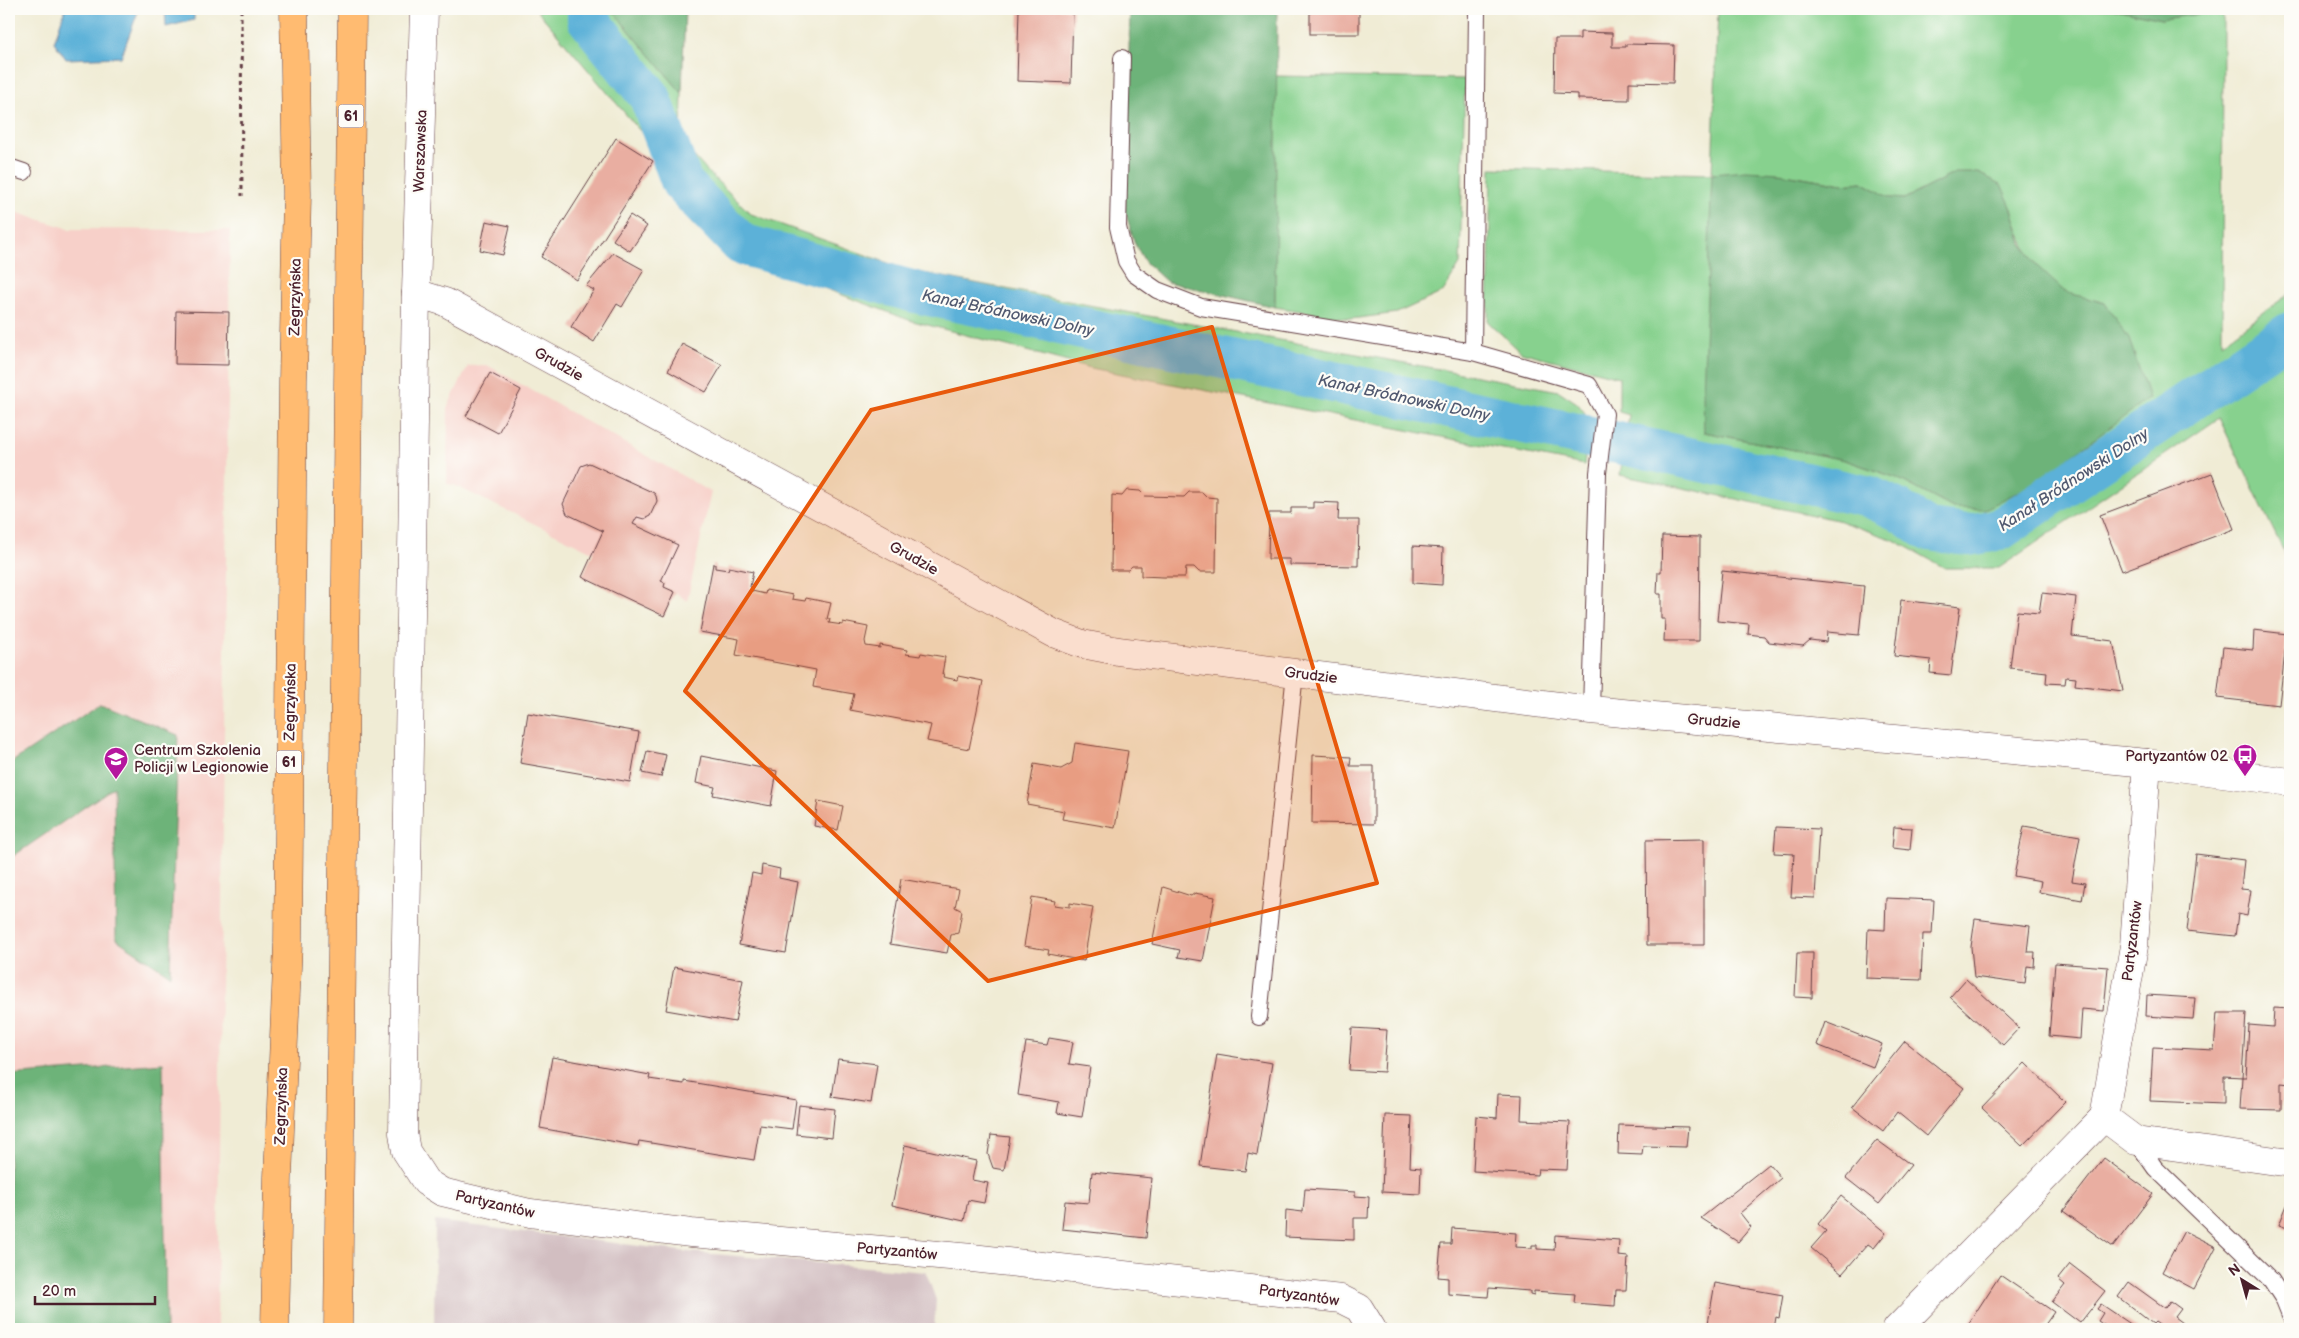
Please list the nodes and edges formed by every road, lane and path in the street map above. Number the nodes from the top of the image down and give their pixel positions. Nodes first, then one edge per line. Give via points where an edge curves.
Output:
1 (241, 9) edge
2 (294, 9) edge
3 (352, 9) edge
4 (424, 9) edge
5 (1477, 9) edge
6 (1122, 58) dead end
7 (242, 196) dead end
8 (416, 293) junction
9 (1472, 352) junction
10 (1294, 673) junction
11 (1591, 710) junction
12 (2147, 763) junction
13 (2290, 782) edge
14 (1259, 1017) dead end
15 (2104, 1116) junction
16 (2136, 1141) junction
17 (2290, 1163) edge
18 (2290, 1315) edge
19 (275, 1329) edge
20 (338, 1329) edge
21 (1372, 1329) edge
22 (1897, 1329) edge

1 - 7 path
2 - 19 main road, Zegrzyńska / 61 via 297,194 288,944
3 - 20 main road, 61
4 - 8 street, Warszawska
5 - 9 lane
6 - 9 lane via 1118,227 1126,261 1134,274 1157,290 1201,307
8 - 10 street, Grudzie via 445,302 1053,633 1082,644 1118,651
8 - 21 street, Partyzantów via 403,1133 406,1151 426,1182 442,1192 530,1214 1341,1299 1359,1308
9 - 11 lane via 1589,385 1605,414 1598,473
10 - 11 street, Grudzie
10 - 14 lane
11 - 12 street, Grudzie
12 - 13 street, Grudzie
12 - 15 street, Partyzantów via 2134,946
15 - 16 street
15 - 22 street
16 - 17 street
16 - 18 lane via 2155,1168 2271,1280

